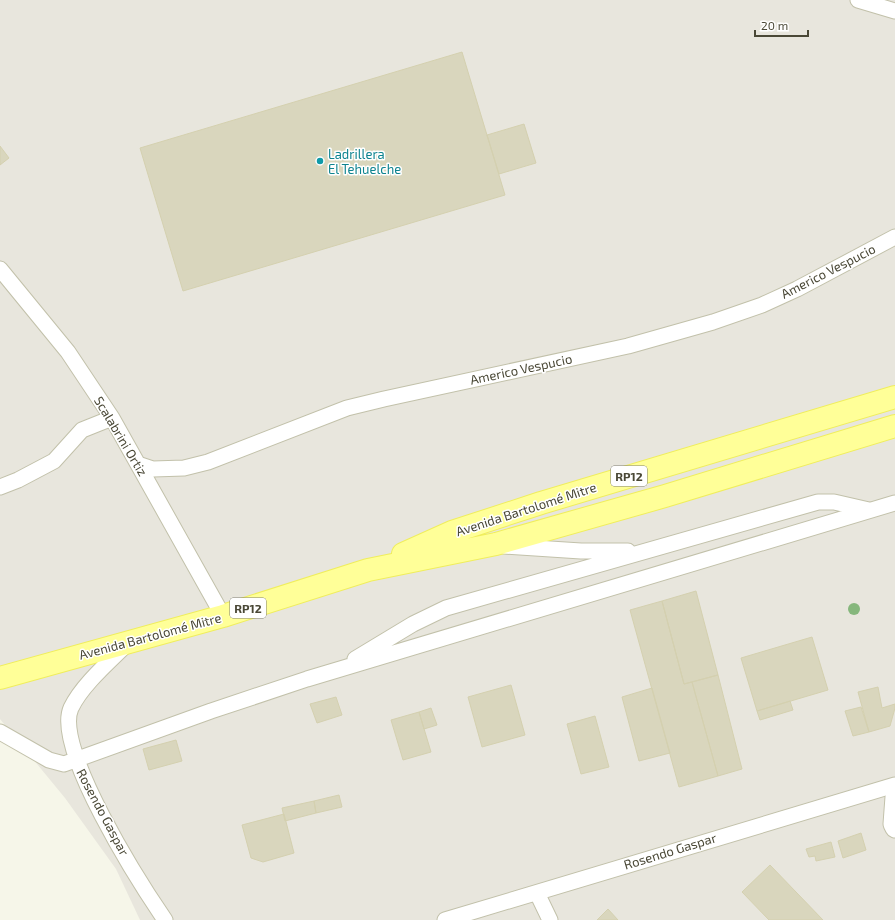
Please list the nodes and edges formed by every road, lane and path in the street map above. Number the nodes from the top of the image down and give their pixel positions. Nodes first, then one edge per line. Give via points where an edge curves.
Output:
1 (858, 0) edge
2 (895, 11) edge
3 (895, 237) edge
4 (0, 269) edge
5 (895, 397) edge
6 (112, 418) junction
7 (895, 426) edge
8 (138, 464) junction
9 (0, 487) edge
10 (895, 503) edge
11 (870, 511) junction
12 (491, 545) junction
13 (648, 551) junction
14 (368, 570) junction
15 (223, 616) junction
16 (127, 643) junction
17 (335, 671) junction
18 (0, 678) edge
19 (0, 732) edge
20 (76, 759) junction
21 (895, 785) edge
22 (895, 797) edge
23 (895, 828) edge
24 (537, 893) junction
25 (165, 920) edge
26 (445, 920) edge
27 (550, 920) edge

1 - 2 street
3 - 8 street, Americo Vespucio via 797,289 713,322 628,346 347,408 190,467 153,469
4 - 6 street, Scalabrini Ortiz via 68,352
5 - 14 main road, Avenida Bartolomé Mitre / RP12 via 452,532
6 - 8 street, Scalabrini Ortiz
6 - 9 street via 82,430 54,461
7 - 12 main road, Avenida Bartolomé Mitre / RP12 via 665,496
8 - 15 street, Scalabrini Ortiz
10 - 11 street
11 - 13 street via 834,502 818,502
11 - 17 street
12 - 13 street via 581,551
12 - 14 main road, Avenida Bartolomé Mitre / RP12
13 - 17 street via 446,608 413,624
14 - 15 main road, Avenida Bartolomé Mitre / RP12
15 - 16 main road, Avenida Bartolomé Mitre / RP12
16 - 18 main road, Avenida Bartolomé Mitre / RP12
16 - 20 street, Rosendo Gaspar via 85,688 71,709 70,730
17 - 20 street via 211,711
19 - 20 street via 49,760 64,764
20 - 25 street, Rosendo Gaspar via 91,795 148,896
21 - 24 street, Rosendo Gaspar
22 - 23 street
24 - 26 street, Rosendo Gaspar
24 - 27 street

